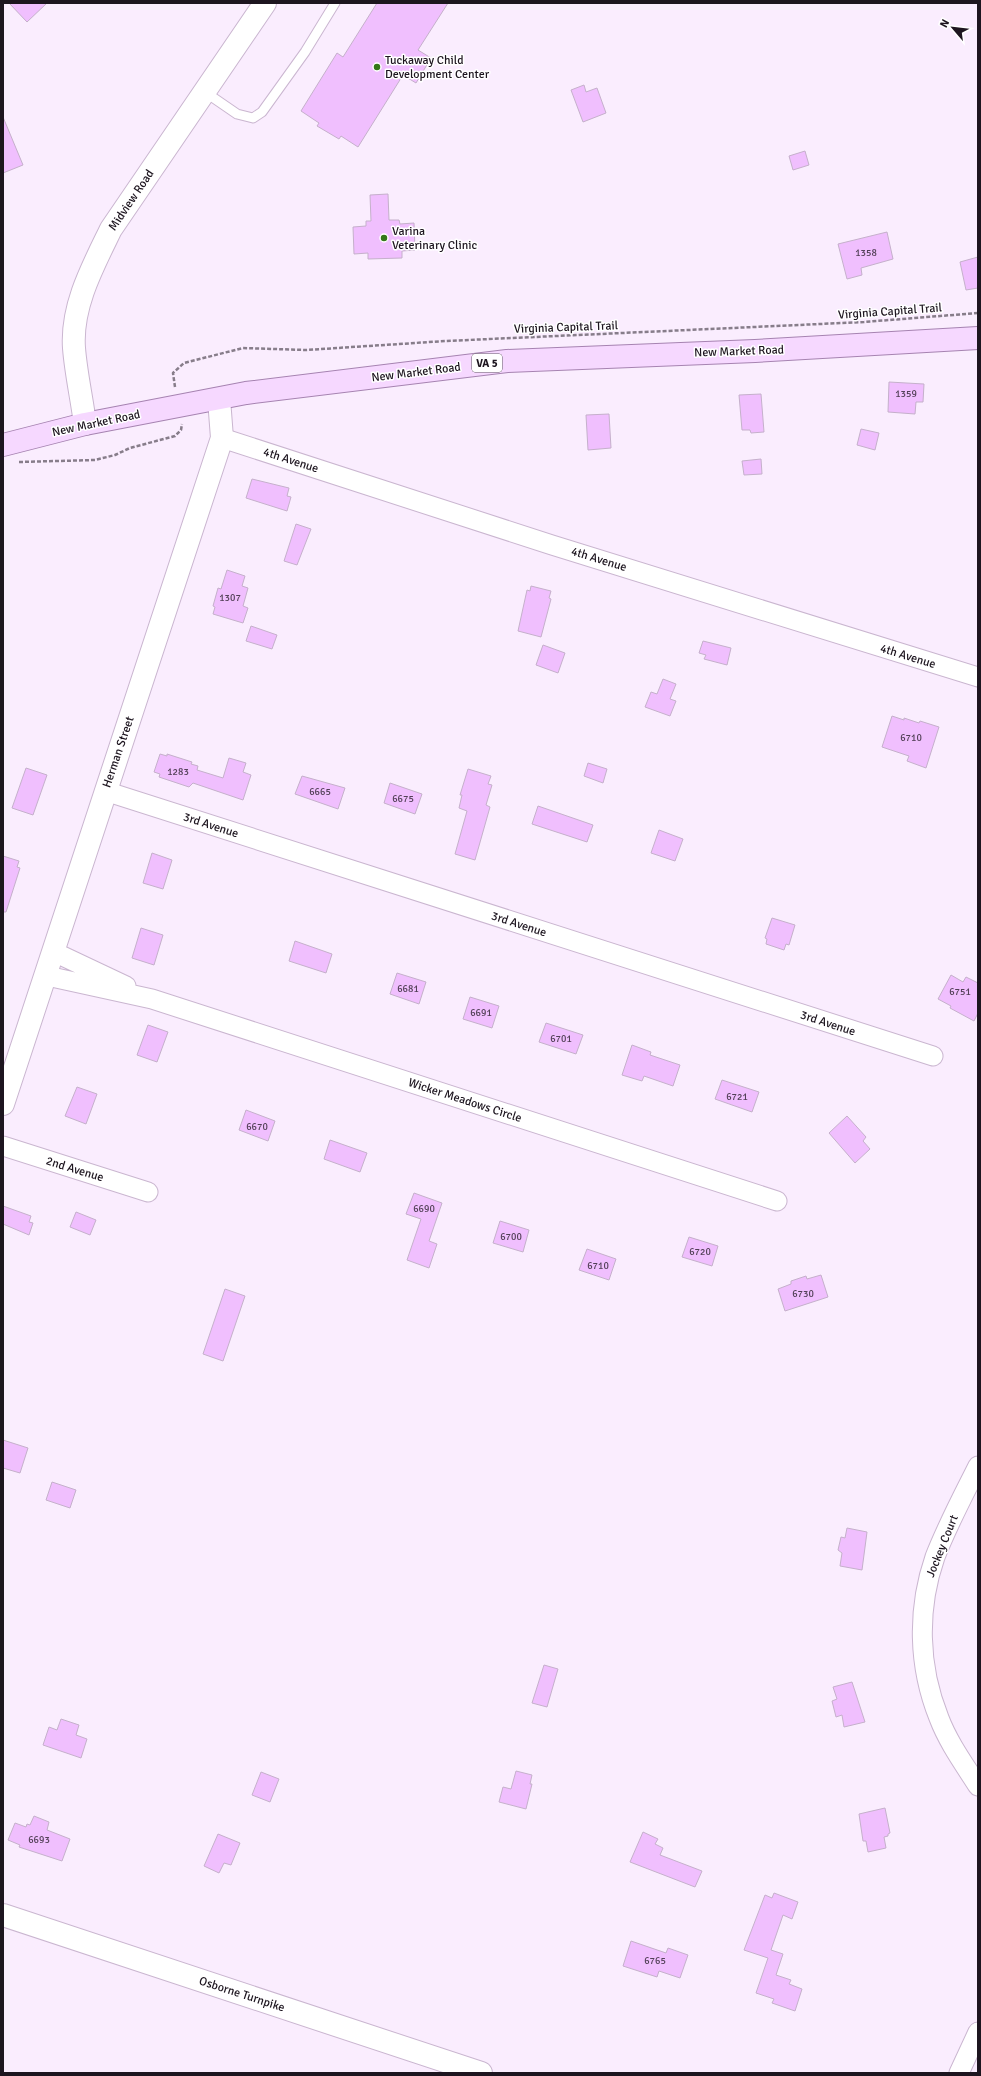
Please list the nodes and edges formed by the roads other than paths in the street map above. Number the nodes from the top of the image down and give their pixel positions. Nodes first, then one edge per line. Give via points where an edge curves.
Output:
1 (265, 3) edge
2 (334, 3) edge
3 (205, 92) junction
4 (978, 338) edge
5 (219, 399) junction
6 (85, 424) junction
7 (222, 438) junction
8 (3, 446) edge
9 (978, 677) edge
10 (105, 791) junction
11 (54, 952) junction
12 (46, 976) junction
13 (152, 999) junction
14 (933, 1056) dead end
15 (3, 1104) edge
16 (3, 1146) edge
17 (148, 1192) dead end
18 (777, 1201) dead end
19 (978, 1466) edge
20 (978, 1786) edge
21 (3, 1915) edge
22 (978, 2032) edge
23 (481, 2073) edge
24 (959, 2073) edge

1 - 3 street, Midview Road
2 - 3 lane via 305,52 262,112 253,118 237,114
3 - 6 street, Midview Road via 111,229 86,284 75,327 74,348
4 - 5 main road, New Market Road / VA 5 via 755,351 507,361 246,393
5 - 6 main road, New Market Road / VA 5
5 - 7 street, Herman Street
6 - 8 main road, New Market Road / VA 5
7 - 9 street, 4th Avenue via 552,545
7 - 10 street, Herman Street
10 - 11 street, Herman Street
10 - 14 street, 3rd Avenue
11 - 12 street, Herman Street
11 - 13 street, Wicker Meadows Circle
12 - 13 street, Wicker Meadows Circle
12 - 15 street, Herman Street
13 - 18 street, Wicker Meadows Circle
16 - 17 street, 2nd Avenue
19 - 20 street, Jockey Court via 935,1557 927,1584 922,1626 928,1685 939,1718 954,1749
21 - 23 street, Osborne Turnpike
22 - 24 street

